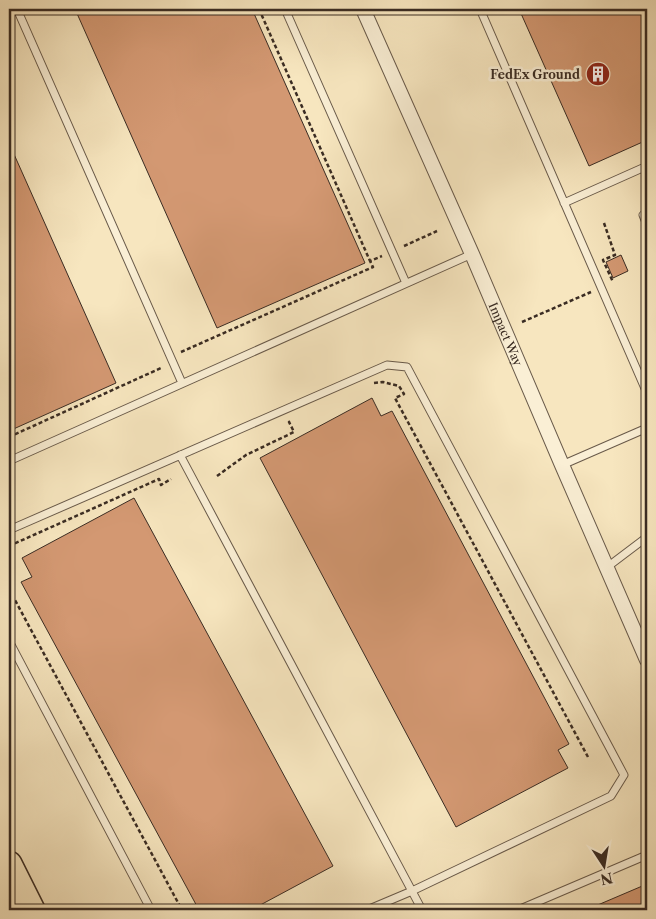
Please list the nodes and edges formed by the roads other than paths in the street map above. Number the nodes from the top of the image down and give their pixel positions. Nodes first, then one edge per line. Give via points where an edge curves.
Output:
1 (17, 9) edge
2 (284, 9) edge
3 (363, 9) edge
4 (480, 9) edge
5 (647, 166) edge
6 (564, 203) junction
7 (647, 214) edge
8 (647, 225) edge
9 (472, 254) junction
10 (406, 283) junction
11 (182, 383) junction
12 (647, 393) edge
13 (647, 428) edge
14 (180, 455) junction
15 (9, 461) edge
16 (562, 466) junction
17 (9, 530) edge
18 (647, 537) edge
19 (606, 568) junction
20 (9, 641) edge
21 (647, 660) edge
22 (647, 856) edge
23 (9, 864) edge
24 (412, 891) junction
25 (32, 910) edge
26 (151, 910) edge
27 (367, 910) edge
28 (422, 910) edge
29 (518, 910) edge

1 - 11 lane
2 - 10 lane
3 - 9 street, Impact Way
4 - 6 lane
5 - 6 lane
6 - 12 lane
7 - 8 lane via 643,216
9 - 10 lane
9 - 16 street, Impact Way
10 - 11 lane
11 - 15 lane
13 - 16 lane
14 - 17 lane
14 - 24 lane
14 - 24 lane via 388,365 407,367 624,775 611,796
16 - 19 street, Impact Way
18 - 19 lane
19 - 21 street, Impact Way
20 - 26 lane
22 - 29 lane
23 - 25 highway
24 - 27 lane
24 - 28 lane

